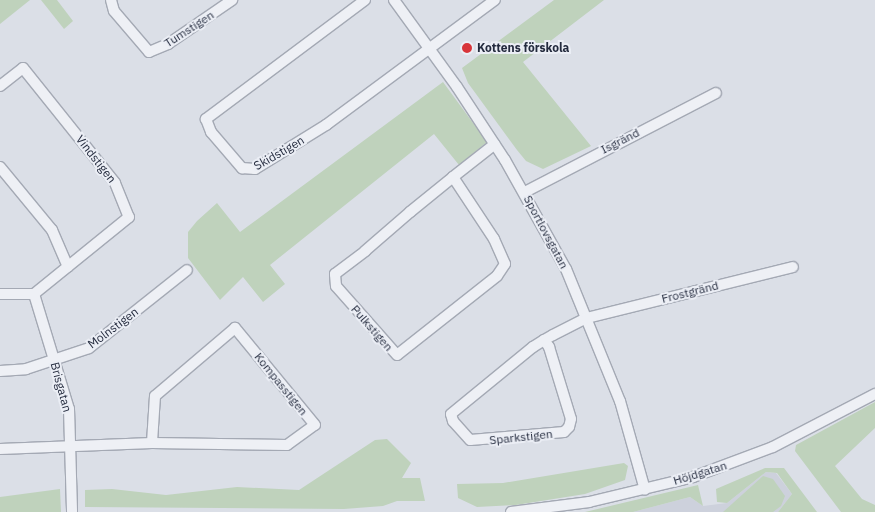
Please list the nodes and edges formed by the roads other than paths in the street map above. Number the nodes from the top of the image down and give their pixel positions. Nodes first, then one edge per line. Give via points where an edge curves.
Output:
1 (111, 0) edge
2 (232, 0) edge
3 (366, 0) edge
4 (394, 0) edge
5 (495, 0) edge
6 (430, 49) junction
7 (0, 86) edge
8 (716, 93) dead end
9 (495, 144) junction
10 (0, 167) edge
11 (453, 177) junction
12 (525, 192) junction
13 (793, 266) dead end
14 (68, 268) junction
15 (187, 270) dead end
16 (0, 294) edge
17 (34, 294) junction
18 (588, 318) junction
19 (544, 340) junction
20 (54, 360) junction
21 (0, 371) edge
22 (875, 394) edge
23 (152, 443) junction
24 (70, 447) junction
25 (0, 448) edge
26 (645, 490) junction
27 (72, 512) edge
28 (511, 512) edge

1 - 2 street, Tumstigen via 114,11 149,52 168,44
3 - 6 street, Skidstigen via 206,119 211,132 242,168 255,169 326,125
4 - 6 street, Sportlovsgatan
5 - 6 street
6 - 9 street, Sportlovsgatan
7 - 14 street, Vindstigen via 23,68 115,183 129,217
8 - 12 street, Isgränd
9 - 11 street, Pulkstigen
9 - 12 street, Sportlovsgatan
10 - 14 street via 52,230
11 - 11 street, Pulkstigen via 335,274 336,286 397,355 496,276 505,264 494,239
12 - 18 street, Sportlovsgatan
13 - 18 street, Frostgränd
14 - 17 street, Vindstigen
15 - 20 street, Molnstigen via 89,348
16 - 17 street
17 - 20 street, Brisgatan
18 - 19 street, Sparkstigen
18 - 26 street, Sportlovsgatan via 620,401
19 - 19 street, Sparkstigen via 451,414 453,421 470,440 564,432 569,427 571,419
20 - 21 street, Molnstigen via 26,369
20 - 24 street, Brisgatan via 69,409
22 - 26 street, Höjdgatan via 773,447 693,477
23 - 23 street, Kompasstigen via 155,396 235,328 314,426 287,446
23 - 24 street, Kompasstigen
24 - 25 street
24 - 27 street, Brisgatan
26 - 28 street, Höjdgatan via 589,502

